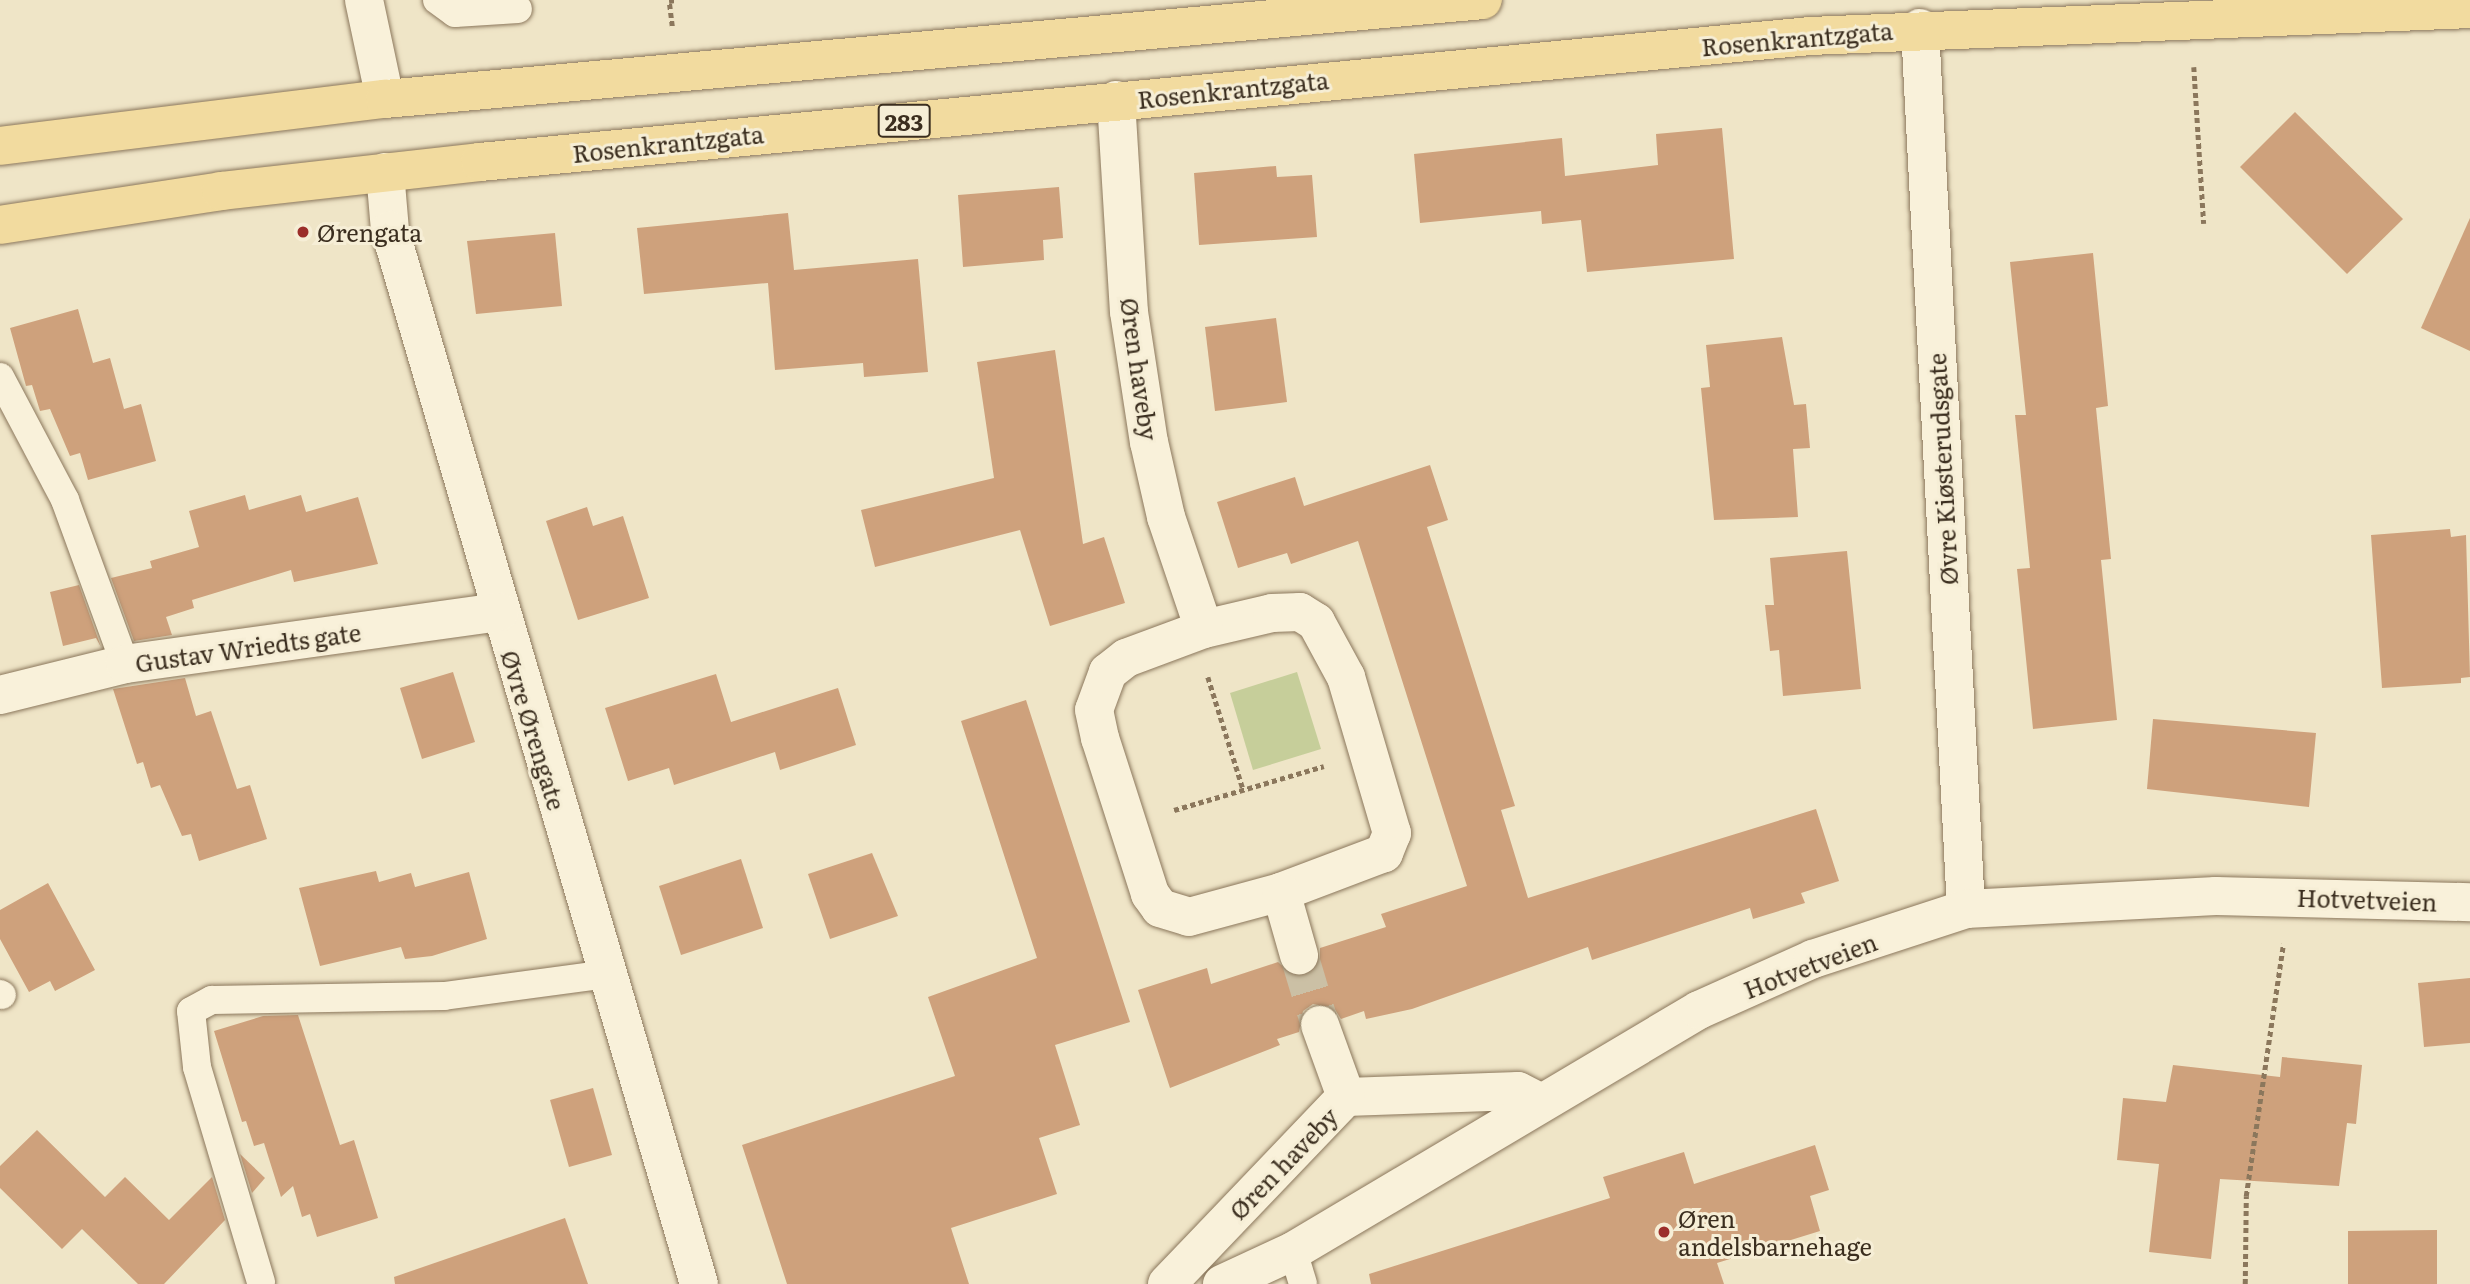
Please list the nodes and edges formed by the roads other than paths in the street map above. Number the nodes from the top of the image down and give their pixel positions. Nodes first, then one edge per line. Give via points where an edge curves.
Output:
1 (364, 0) edge
2 (438, 0) edge
3 (1483, 0) edge
4 (518, 9) dead end
5 (2470, 9) edge
6 (1920, 28) junction
7 (385, 99) junction
8 (1116, 100) junction
9 (0, 146) edge
10 (385, 172) junction
11 (0, 225) edge
12 (0, 377) edge
13 (499, 612) junction
14 (1204, 629) junction
15 (125, 664) junction
16 (0, 695) edge
17 (1281, 892) junction
18 (2470, 902) edge
19 (1966, 909) junction
20 (1298, 955) tunnel mouth
21 (607, 974) junction
22 (1320, 1025) tunnel mouth
23 (1346, 1097) junction
24 (1540, 1102) junction
25 (1298, 1268) edge
26 (261, 1282) dead end
27 (699, 1284) edge
28 (1167, 1284) edge
29 (1222, 1284) edge

1 - 7 street
2 - 4 lane via 455,13
3 - 7 main road
5 - 6 main road, Rosenkrantzgata / 283
6 - 8 main road, Rosenkrantzgata / 283
6 - 19 street, Øvre Kiøsterudsgate
7 - 9 main road
8 - 10 main road, Rosenkrantzgata / 283
8 - 14 street, Øren haveby via 1129,312 1149,442 1166,517
10 - 11 main road, Rosenkrantzgata / 283
10 - 13 street, Øvre Ørengate via 390,230
12 - 15 lane via 65,500
13 - 15 street, Gustav Wriedts gate
13 - 21 street, Øvre Ørengate
14 - 17 street via 1272,612 1300,612 1316,622 1346,677 1392,843 1364,863
14 - 17 street via 1126,658 1097,690 1100,738 1150,894 1174,917
15 - 16 street, Gustav Wriedts gate
17 - 20 street
18 - 19 street, Hotvetveien via 2287,896
19 - 24 street, Hotvetveien via 1813,959 1699,1010
21 - 26 lane via 444,996 212,1000 191,1011 197,1067
21 - 27 street, Øvre Ørengate
22 - 23 street, Øren haveby
23 - 24 street via 1518,1091
23 - 28 street, Øren haveby
24 - 25 street, Hotvetveien
25 - 29 street, Hotvetveien

